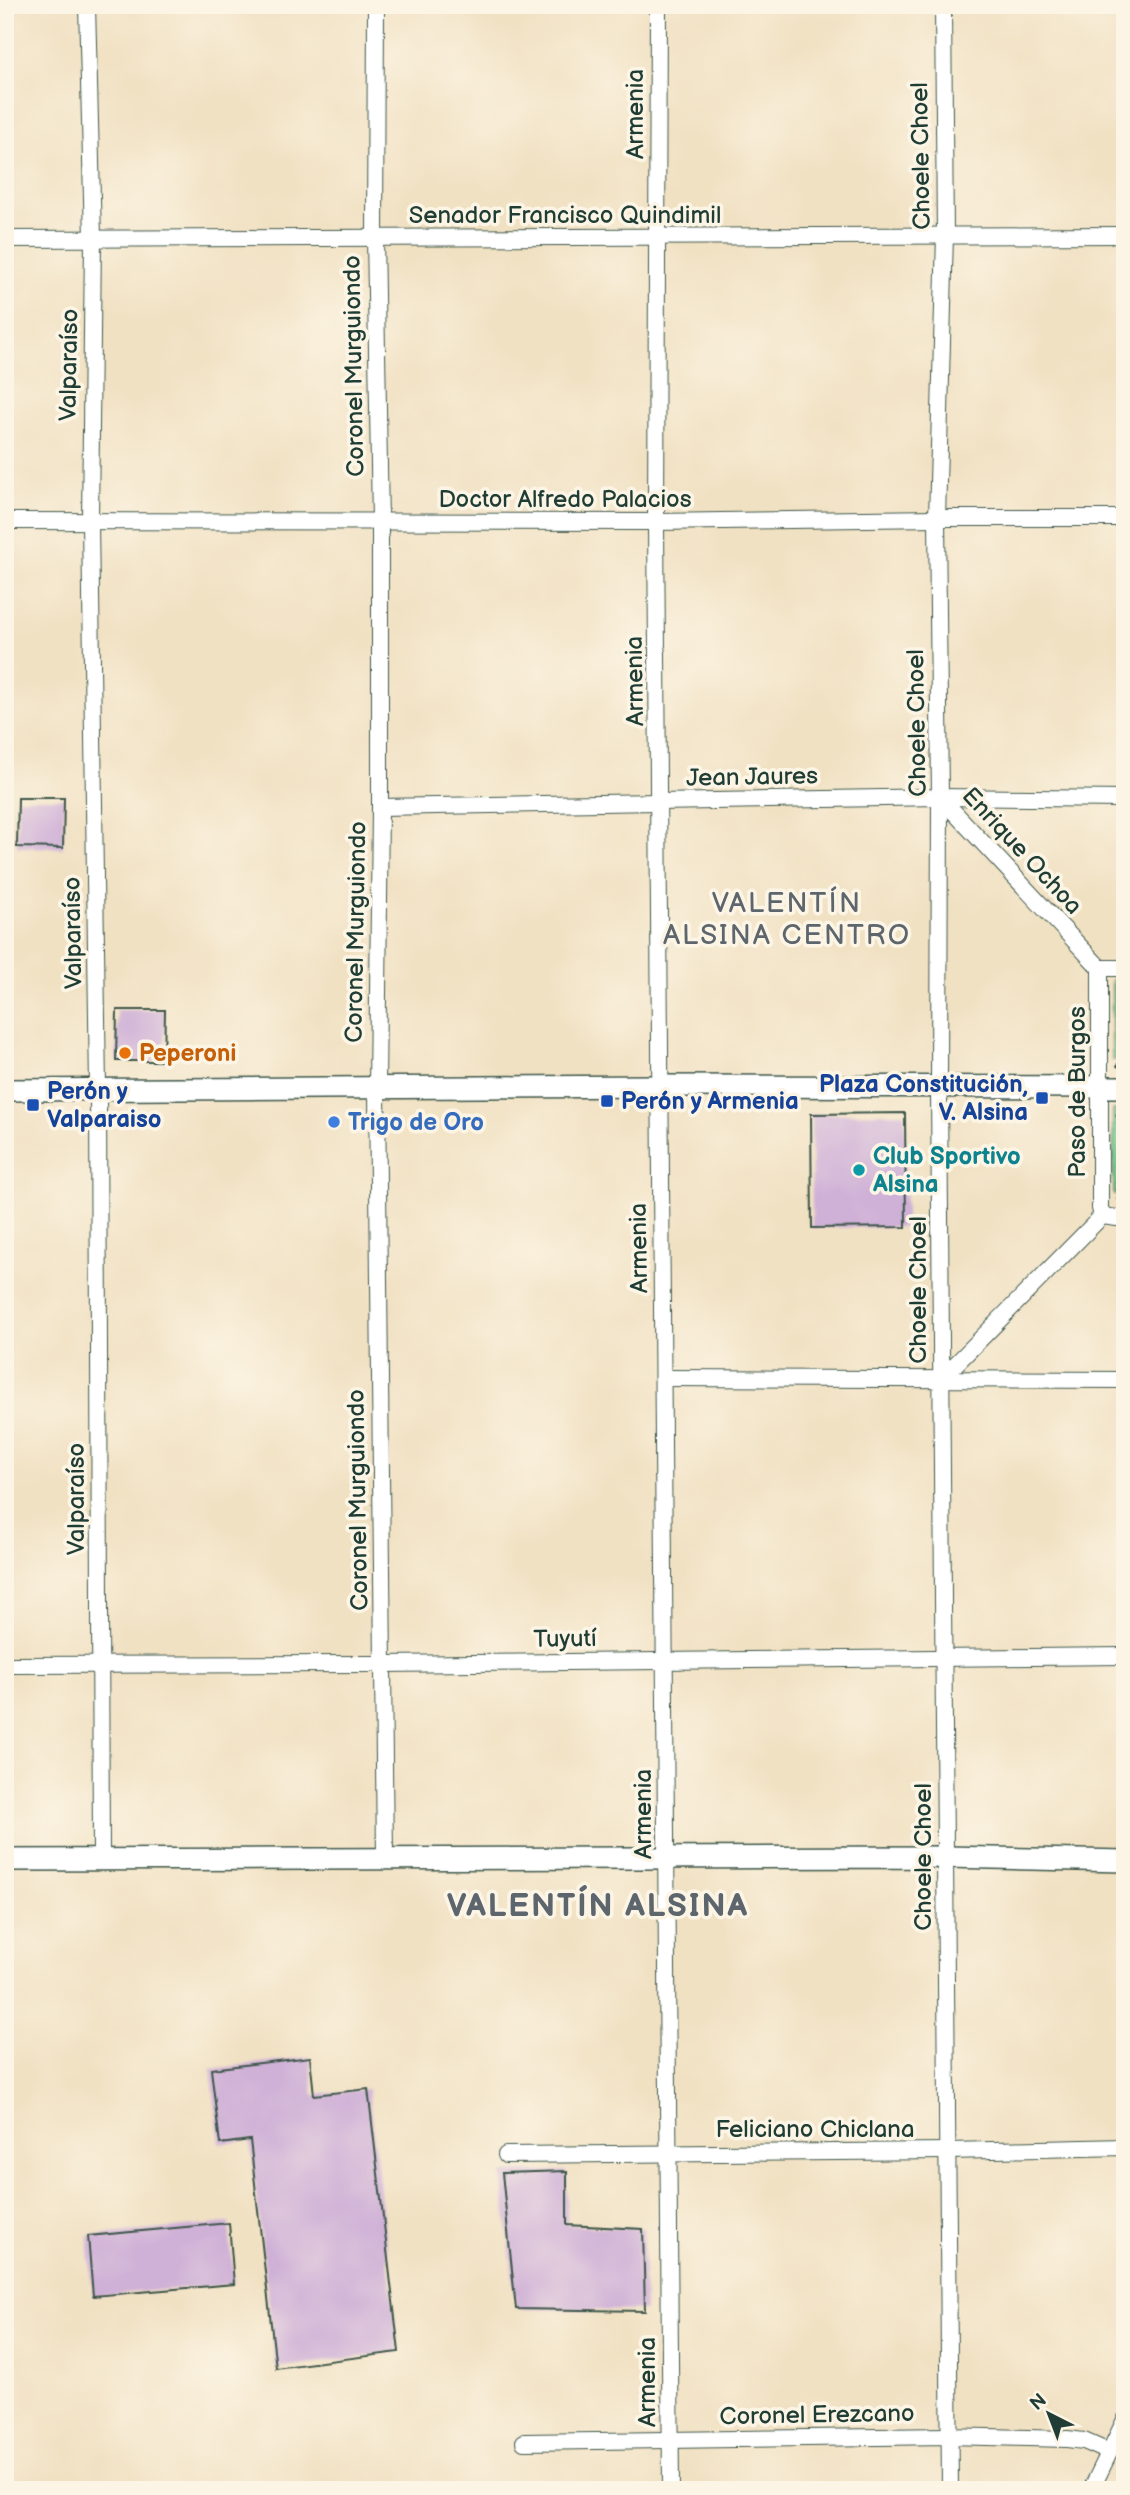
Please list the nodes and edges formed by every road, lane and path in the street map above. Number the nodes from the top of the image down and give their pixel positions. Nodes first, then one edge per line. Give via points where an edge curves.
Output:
1 (87, 5) edge
2 (376, 5) edge
3 (658, 5) edge
4 (943, 5) edge
5 (1125, 235) edge
6 (945, 236) junction
7 (375, 237) junction
8 (658, 237) junction
9 (93, 238) junction
10 (5, 239) edge
11 (937, 518) junction
12 (1125, 518) edge
13 (5, 521) edge
14 (90, 522) junction
15 (380, 522) junction
16 (656, 522) junction
17 (940, 797) junction
18 (1125, 799) edge
19 (660, 801) junction
20 (380, 807) junction
21 (1100, 968) junction
22 (1125, 968) edge
23 (660, 1086) junction
24 (1100, 1087) junction
25 (1125, 1087) edge
26 (939, 1088) junction
27 (97, 1089) junction
28 (377, 1089) junction
29 (5, 1090) edge
30 (1102, 1216) junction
31 (1125, 1219) edge
32 (664, 1378) junction
33 (941, 1379) junction
34 (1125, 1380) edge
35 (944, 1656) junction
36 (1125, 1656) edge
37 (666, 1660) junction
38 (99, 1664) junction
39 (383, 1664) junction
40 (5, 1665) edge
41 (666, 1857) junction
42 (946, 1857) junction
43 (101, 1859) junction
44 (384, 1859) junction
45 (5, 1860) edge
46 (1125, 1861) edge
47 (1125, 2147) edge
48 (948, 2151) junction
49 (668, 2153) junction
50 (506, 2155) dead end
51 (1125, 2420) edge
52 (948, 2436) junction
53 (670, 2439) junction
54 (524, 2442) dead end
55 (1110, 2452) junction
56 (671, 2490) edge
57 (950, 2490) edge
58 (1091, 2490) edge

1 - 9 street, Valparaíso
2 - 7 street, Coronel Murguiondo
3 - 8 street, Armenia
4 - 6 street, Choele Choel
5 - 6 street, Senador Francisco Quindimil
6 - 8 street, Senador Francisco Quindimil
6 - 11 street, Choele Choel
7 - 8 street, Senador Francisco Quindimil
7 - 9 street, Senador Francisco Quindimil
7 - 15 street, Coronel Murguiondo
8 - 16 street, Armenia
9 - 10 street, Senador Francisco Quindimil
9 - 14 street, Valparaíso
11 - 12 street, Doctor Alfredo Palacios
11 - 16 street, Doctor Alfredo Palacios
11 - 17 street, Choele Choel
13 - 14 street, Doctor Alfredo Palacios
14 - 15 street, Doctor Alfredo Palacios
14 - 27 street, Valparaíso
15 - 16 street, Doctor Alfredo Palacios
15 - 20 street, Coronel Murguiondo
16 - 19 street, Armenia
17 - 18 street, Jean Jaures
17 - 19 street, Jean Jaures
17 - 21 street, Enrique Ochoa
17 - 26 street, Choele Choel
19 - 20 street, Jean Jaures
19 - 23 street, Armenia
20 - 28 street, Coronel Murguiondo
21 - 22 street
21 - 24 street, Paso de Burgos
23 - 26 street
23 - 28 street
23 - 32 street, Armenia
24 - 25 street
24 - 26 street
24 - 30 street, Paso de Burgos
26 - 33 street, Choele Choel
27 - 28 street
27 - 29 street
27 - 38 street, Valparaíso
28 - 39 street, Coronel Murguiondo
30 - 31 street
30 - 33 street
32 - 33 street
32 - 37 street, Armenia
33 - 34 street
33 - 35 street, Choele Choel
35 - 36 street, Tuyutí
35 - 37 street, Tuyutí
35 - 42 street, Choele Choel
37 - 39 street, Tuyutí
37 - 41 street, Armenia
38 - 39 street, Tuyutí
38 - 40 street, Tuyutí
38 - 43 street, Valparaíso
39 - 44 street, Coronel Murguiondo
41 - 42 street
41 - 44 street
41 - 49 street, Armenia
42 - 46 street
42 - 48 street, Choele Choel
43 - 44 street
43 - 45 street
47 - 48 street, Feliciano Chiclana
48 - 49 street, Feliciano Chiclana
48 - 52 street, Choele Choel
49 - 50 street, Feliciano Chiclana
49 - 53 street, Armenia
51 - 55 street
52 - 53 street, Coronel Erezcano
52 - 55 street, Coronel Erezcano via 1067,2439
52 - 57 street, Choele Choel
53 - 54 street, Coronel Erezcano
53 - 56 street, Armenia
55 - 58 street

